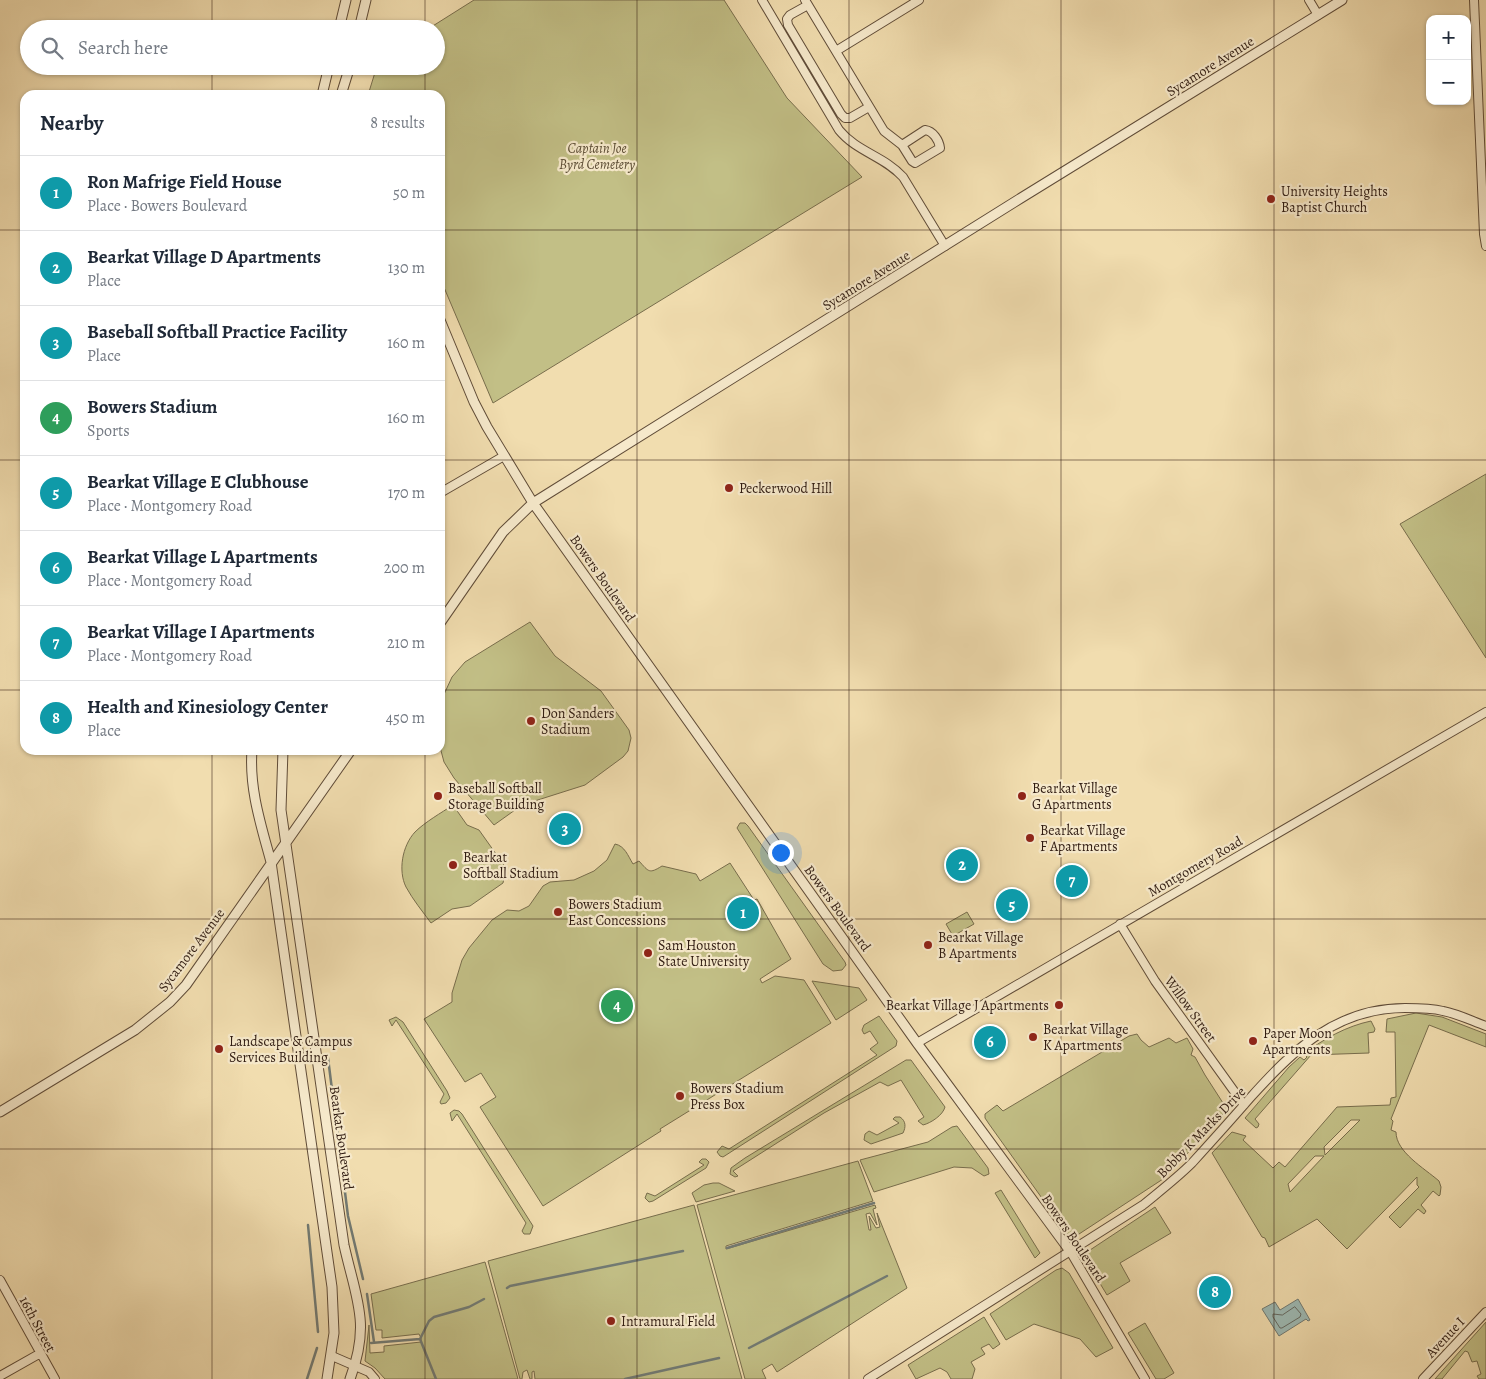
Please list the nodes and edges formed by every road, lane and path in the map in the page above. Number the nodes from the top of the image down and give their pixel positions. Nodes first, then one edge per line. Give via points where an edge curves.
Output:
1 (346, 0) edge
2 (366, 0) edge
3 (762, 0) edge
4 (919, 0) edge
5 (1309, 0) edge
6 (1342, 0) edge
7 (1474, 0) edge
8 (806, 2) edge
9 (1318, 15) junction
10 (341, 20) edge
11 (362, 20) edge
12 (836, 51) junction
13 (328, 75) edge
14 (347, 75) edge
15 (326, 90) edge
16 (343, 90) edge
17 (870, 107) junction
18 (902, 145) junction
19 (945, 246) junction
20 (1486, 246) edge
21 (445, 332) edge
22 (504, 456) junction
23 (445, 490) edge
24 (533, 503) junction
25 (445, 616) edge
26 (1486, 712) edge
27 (252, 755) edge
28 (283, 755) edge
29 (348, 755) edge
30 (286, 843) junction
31 (271, 862) junction
32 (1120, 924) junction
33 (1486, 1026) edge
34 (917, 1043) junction
35 (1244, 1105) junction
36 (0, 1112) edge
37 (1070, 1251) junction
38 (0, 1280) edge
39 (1486, 1312) edge
40 (39, 1354) junction
41 (332, 1356) junction
42 (355, 1365) junction
43 (0, 1376) edge
44 (55, 1379) edge
45 (327, 1379) edge
46 (350, 1379) edge
47 (376, 1379) edge
48 (868, 1379) edge
49 (1145, 1379) edge
50 (1423, 1379) edge

1 - 10 street
2 - 11 street
3 - 19 street via 839,130 855,145 895,168
4 - 12 street
5 - 9 street
6 - 9 street, Sycamore Avenue
7 - 20 street
8 - 12 street
8 - 17 street via 790,15 788,25 841,114 850,118
9 - 19 street, Sycamore Avenue
12 - 17 street
13 - 15 street
14 - 16 street
17 - 18 street via 884,131
18 - 18 street via 928,130 940,148 915,163
19 - 24 street, Sycamore Avenue
21 - 22 street, Bowers Boulevard via 474,402
22 - 23 street
22 - 24 street, Bowers Boulevard
24 - 25 street, Sycamore Avenue via 503,532
24 - 34 street, Bowers Boulevard
26 - 32 street, Montgomery Road
27 - 31 street via 256,804
28 - 30 street, Bearkat Boulevard via 281,810
29 - 30 street, Sycamore Avenue
30 - 31 street, Sycamore Avenue
30 - 42 street, Bearkat Boulevard via 344,1245 361,1317 362,1335
31 - 36 street, Sycamore Avenue via 186,985 170,1002 135,1030
31 - 41 street via 332,1287
32 - 34 street, Montgomery Road
32 - 35 street, Willow Street via 1156,981
33 - 35 street, Bobby K Marks Drive via 1435,1010 1394,1008 1344,1020 1305,1043
34 - 37 street, Bowers Boulevard
35 - 37 street, Bobby K Marks Drive via 1168,1185
37 - 48 street, Bobby K Marks Drive
37 - 49 street, Bowers Boulevard
38 - 40 street, 16th Street
39 - 50 street, Avenue I
40 - 43 street
40 - 44 street, 16th Street
41 - 42 street
41 - 45 street
42 - 46 street, Bearkat Boulevard
42 - 47 street

